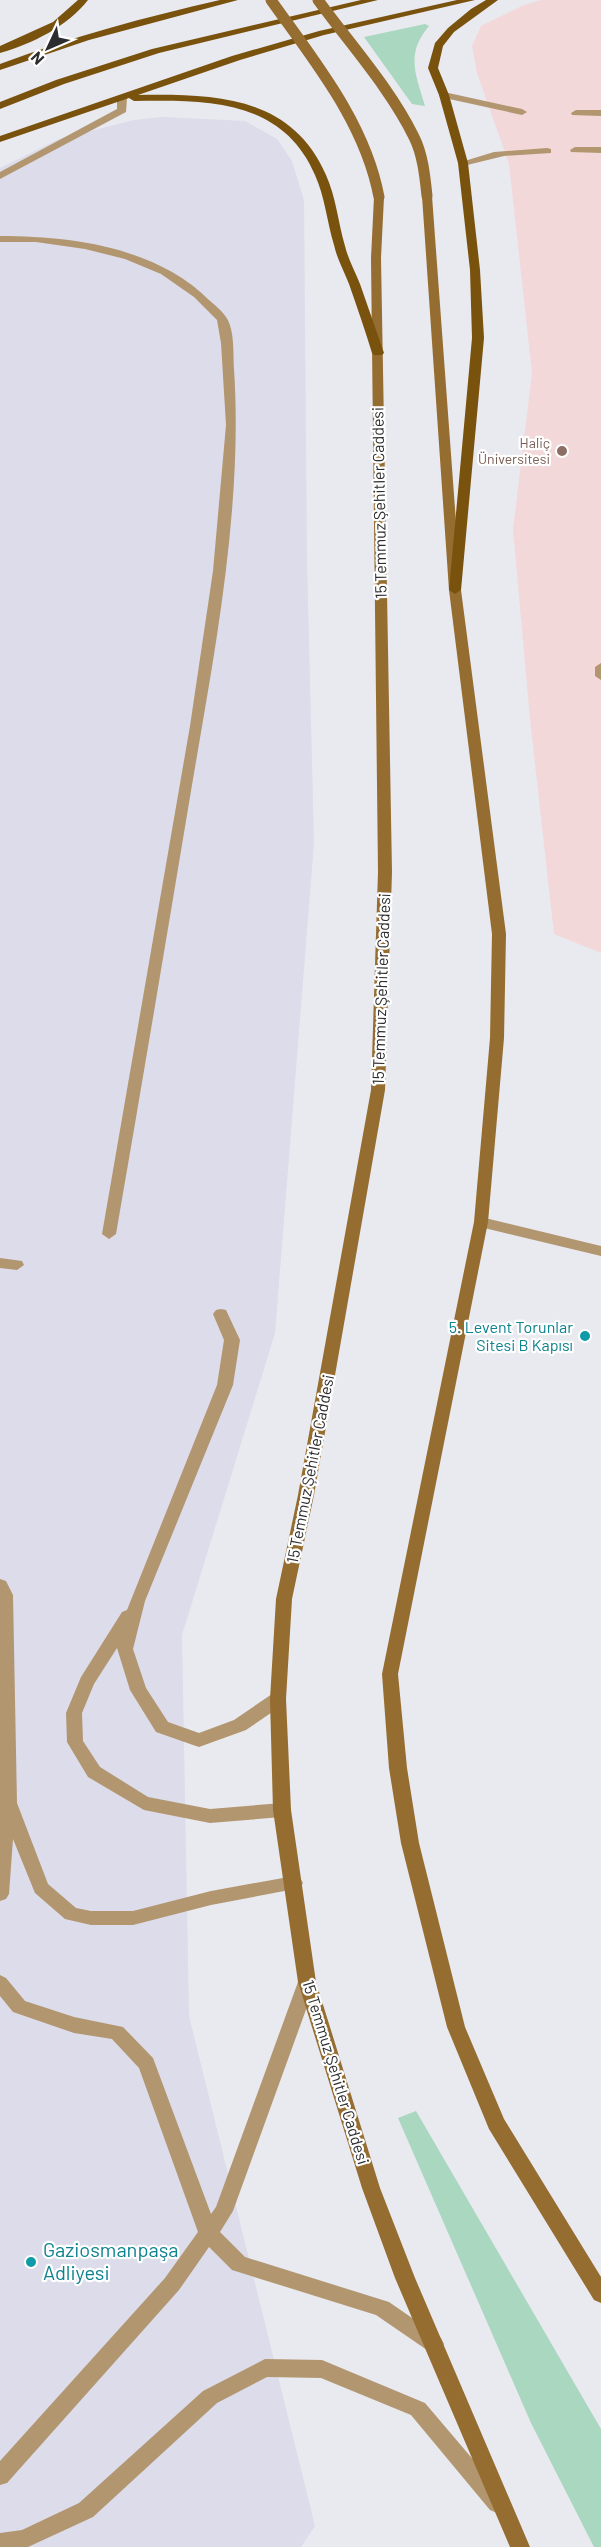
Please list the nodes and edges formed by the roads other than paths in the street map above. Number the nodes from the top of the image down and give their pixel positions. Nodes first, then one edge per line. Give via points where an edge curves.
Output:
1 (83, 0) edge
2 (233, 0) edge
3 (271, 0) edge
4 (318, 0) edge
5 (373, 0) edge
6 (470, 0) edge
7 (493, 0) edge
8 (0, 50) edge
9 (0, 67) edge
10 (444, 95) junction
11 (122, 98) junction
12 (0, 106) edge
13 (522, 112) dead end
14 (576, 113) dead end
15 (601, 113) edge
16 (0, 139) edge
17 (575, 150) dead end
18 (601, 150) edge
19 (547, 151) dead end
20 (463, 164) junction
21 (0, 176) edge
22 (0, 238) edge
23 (378, 352) junction
24 (455, 590) junction
25 (601, 667) edge
26 (601, 676) edge
27 (482, 1222) junction
28 (109, 1234) dead end
29 (601, 1251) edge
30 (0, 1263) edge
31 (17, 1265) dead end
32 (221, 1314) dead end
33 (0, 1585) edge
34 (137, 1601) junction
35 (278, 1699) junction
36 (8, 1803) junction
37 (282, 1810) junction
38 (294, 1883) junction
39 (0, 1894) edge
40 (307, 1982) junction
41 (0, 1983) edge
42 (208, 2233) junction
43 (601, 2294) edge
44 (435, 2344) junction
45 (0, 2476) edge
46 (502, 2509) junction
47 (0, 2543) edge
48 (520, 2547) edge

1 - 8 main road via 45,30
2 - 9 main road via 98,34
3 - 23 main road, 15 Temmuz Şehitler Caddesi, bridge via 346,110 378,179
4 - 24 main road, bridge via 396,106 415,140 424,170
5 - 12 main road via 156,51
6 - 11 main road via 311,36
7 - 10 main road via 474,11 438,45 433,68
10 - 13 street
10 - 20 main road
11 - 16 main road
11 - 21 street via 122,110
11 - 23 main road via 195,97 226,101 273,117 299,137 318,168 339,247
14 - 15 street
17 - 18 street
19 - 20 street via 515,151
20 - 24 main road via 478,338
22 - 28 street via 85,246 129,257 165,272 198,295 222,319 227,343 232,425 219,571
23 - 35 main road, 15 Temmuz Şehitler Caddesi via 385,872 378,1090 284,1599
24 - 27 main road via 499,934 493,1098
25 - 26 street
27 - 29 street
27 - 43 main road via 390,1674 398,1768 410,1843 456,2027 496,2122
30 - 31 street
32 - 34 street via 232,1340 225,1385
33 - 36 street via 5,1595 7,1627
34 - 35 street via 124,1649 138,1690 162,1727 199,1740 240,1725
34 - 37 street via 87,1682 74,1713 75,1742 94,1772 144,1803 210,1816
35 - 37 main road, 15 Temmuz Şehitler Caddesi
36 - 38 street via 41,1888 71,1914 133,1918
36 - 39 street
37 - 38 main road, 15 Temmuz Şehitler Caddesi
38 - 40 main road, 15 Temmuz Şehitler Caddesi
40 - 42 street via 224,2211
40 - 44 main road, 15 Temmuz Şehitler Caddesi via 371,2188
41 - 42 street via 18,2007 74,2025 117,2032 147,2064
42 - 44 street via 239,2264 382,2307
42 - 45 street via 172,2284
44 - 46 main road, 15 Temmuz Şehitler Caddesi
46 - 47 street via 418,2409 322,2369 265,2368 210,2397 86,2510 24,2539
46 - 48 main road, 15 Temmuz Şehitler Caddesi

